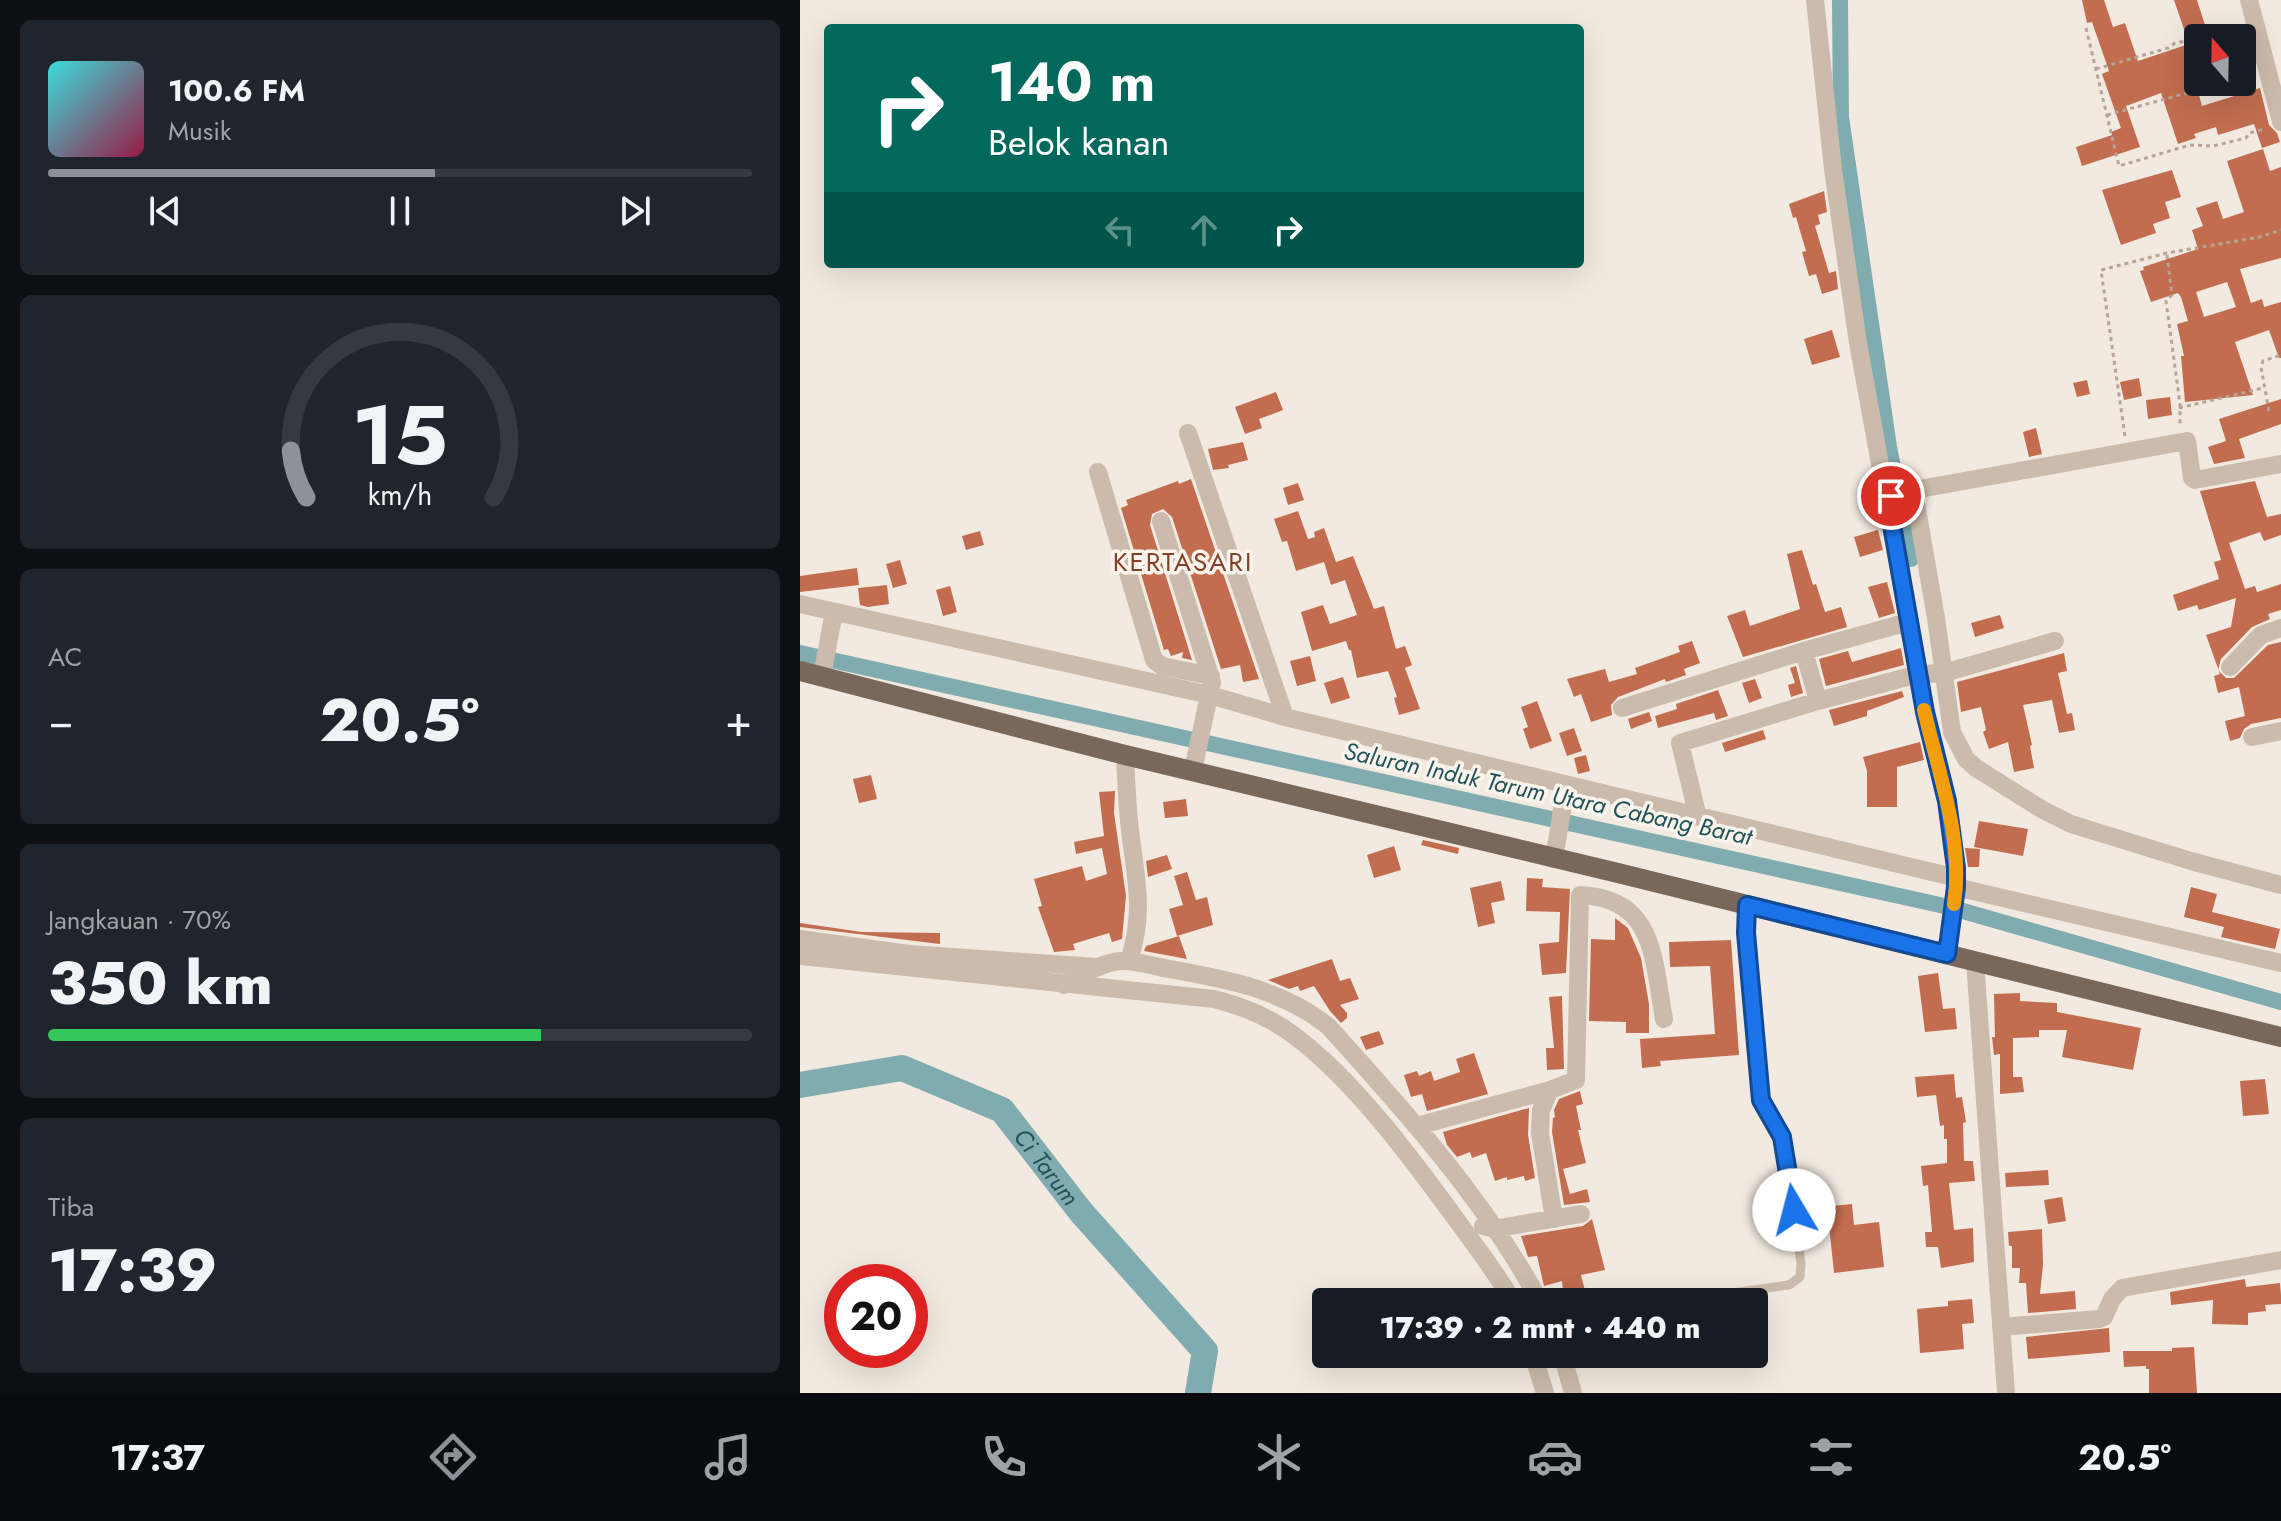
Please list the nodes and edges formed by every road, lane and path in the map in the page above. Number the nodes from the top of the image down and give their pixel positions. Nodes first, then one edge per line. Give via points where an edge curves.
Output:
1 (1815, 0) edge
2 (2249, 0) edge
3 (2255, 22) junction
4 (2246, 24) edge
5 (2086, 28) dead end
6 (2184, 41) edge
7 (2096, 69) junction
8 (2184, 94) edge
9 (2106, 115) junction
10 (2275, 125) edge
11 (2281, 230) edge
12 (2167, 253) junction
13 (2281, 355) edge
14 (2263, 388) junction
15 (2179, 408) junction
16 (2269, 411) dead end
17 (1188, 433) dead end
18 (2182, 442) junction
19 (2127, 452) junction
20 (2280, 464) edge
21 (1098, 472) dead end
22 (1912, 491) junction
23 (1889, 496) junction
24 (1161, 521) dead end
25 (800, 604) edge
26 (833, 618) junction
27 (1908, 622) junction
28 (2281, 628) edge
29 (2055, 641) dead end
30 (1804, 651) junction
31 (2230, 667) dead end
32 (800, 671) edge
33 (823, 671) junction
34 (1931, 673) junction
35 (1211, 676) junction
36 (1208, 700) junction
37 (1818, 701) junction
38 (1622, 708) dead end
39 (1285, 717) junction
40 (2281, 731) edge
41 (1941, 736) junction
42 (2252, 737) dead end
43 (1125, 755) junction
44 (1194, 764) junction
45 (1565, 791) junction
46 (1698, 817) junction
47 (1555, 849) junction
48 (1956, 882) junction
49 (2281, 885) edge
50 (1617, 888) junction
51 (1747, 910) junction
52 (800, 939) edge
53 (1948, 946) junction
54 (800, 956) edge
55 (1129, 961) junction
56 (1975, 961) junction
57 (2281, 963) edge
58 (1099, 967) junction
59 (1064, 985) junction
60 (1664, 1019) dead end
61 (2281, 1037) edge
62 (1550, 1090) junction
63 (1417, 1126) junction
64 (1581, 1214) dead end
65 (1454, 1216) junction
66 (1554, 1219) junction
67 (1493, 1229) junction
68 (2281, 1260) edge
69 (1503, 1288) edge
70 (1531, 1288) edge
71 (1767, 1288) edge
72 (2001, 1327) junction
73 (1537, 1368) edge
74 (1566, 1368) edge
75 (1545, 1393) edge
76 (1573, 1393) edge
77 (2006, 1393) edge

1 - 23 street via 1855,329
2 - 3 street
3 - 4 path
3 - 10 street
5 - 7 path
6 - 7 path
7 - 9 path
8 - 9 path
9 - 10 path via 2119,166 2190,145 2246,138
11 - 12 path
12 - 15 path via 2172,295 2166,301
12 - 19 path via 2101,272
13 - 14 path via 2262,363
14 - 15 path
14 - 16 path
15 - 18 path
17 - 39 street
18 - 19 street
18 - 20 street via 2189,443 2195,480
19 - 22 street
21 - 35 street via 1154,660
22 - 23 street
22 - 34 street
23 - 27 street
24 - 35 street
25 - 26 street
26 - 33 street
26 - 36 street
27 - 30 street
27 - 34 street
28 - 31 street via 2261,635
29 - 34 street
30 - 37 street
30 - 38 street
32 - 33 main road
33 - 43 main road
34 - 37 street
34 - 41 street
34 - 41 street
35 - 36 street
36 - 39 street
36 - 44 street
37 - 46 street via 1680,743
39 - 45 street
40 - 42 street
41 - 48 street
41 - 49 street via 1976,768 2071,824
43 - 44 main road
43 - 55 street via 1139,903
44 - 47 main road
45 - 46 street
45 - 47 street
46 - 48 street
47 - 50 main road
48 - 53 street
48 - 57 street
50 - 51 main road
50 - 60 street via 1647,936
50 - 62 street via 1580,895 1576,1077
51 - 53 main road
51 - 71 lane via 1761,1100 1787,1156 1801,1264 1800,1277 1789,1285
52 - 58 street via 909,954
53 - 56 main road
54 - 59 street
55 - 58 street
55 - 63 street via 1225,980 1297,1003 1328,1026
56 - 61 main road
56 - 72 street
58 - 59 street
59 - 65 street via 1214,999 1290,1032 1353,1090
62 - 63 street
62 - 66 street via 1541,1110 1540,1133
63 - 67 street
64 - 66 street
65 - 67 street
65 - 69 street
66 - 67 street
67 - 70 street
68 - 72 street via 2122,1288 2102,1318
72 - 77 street
73 - 75 street
74 - 76 street

